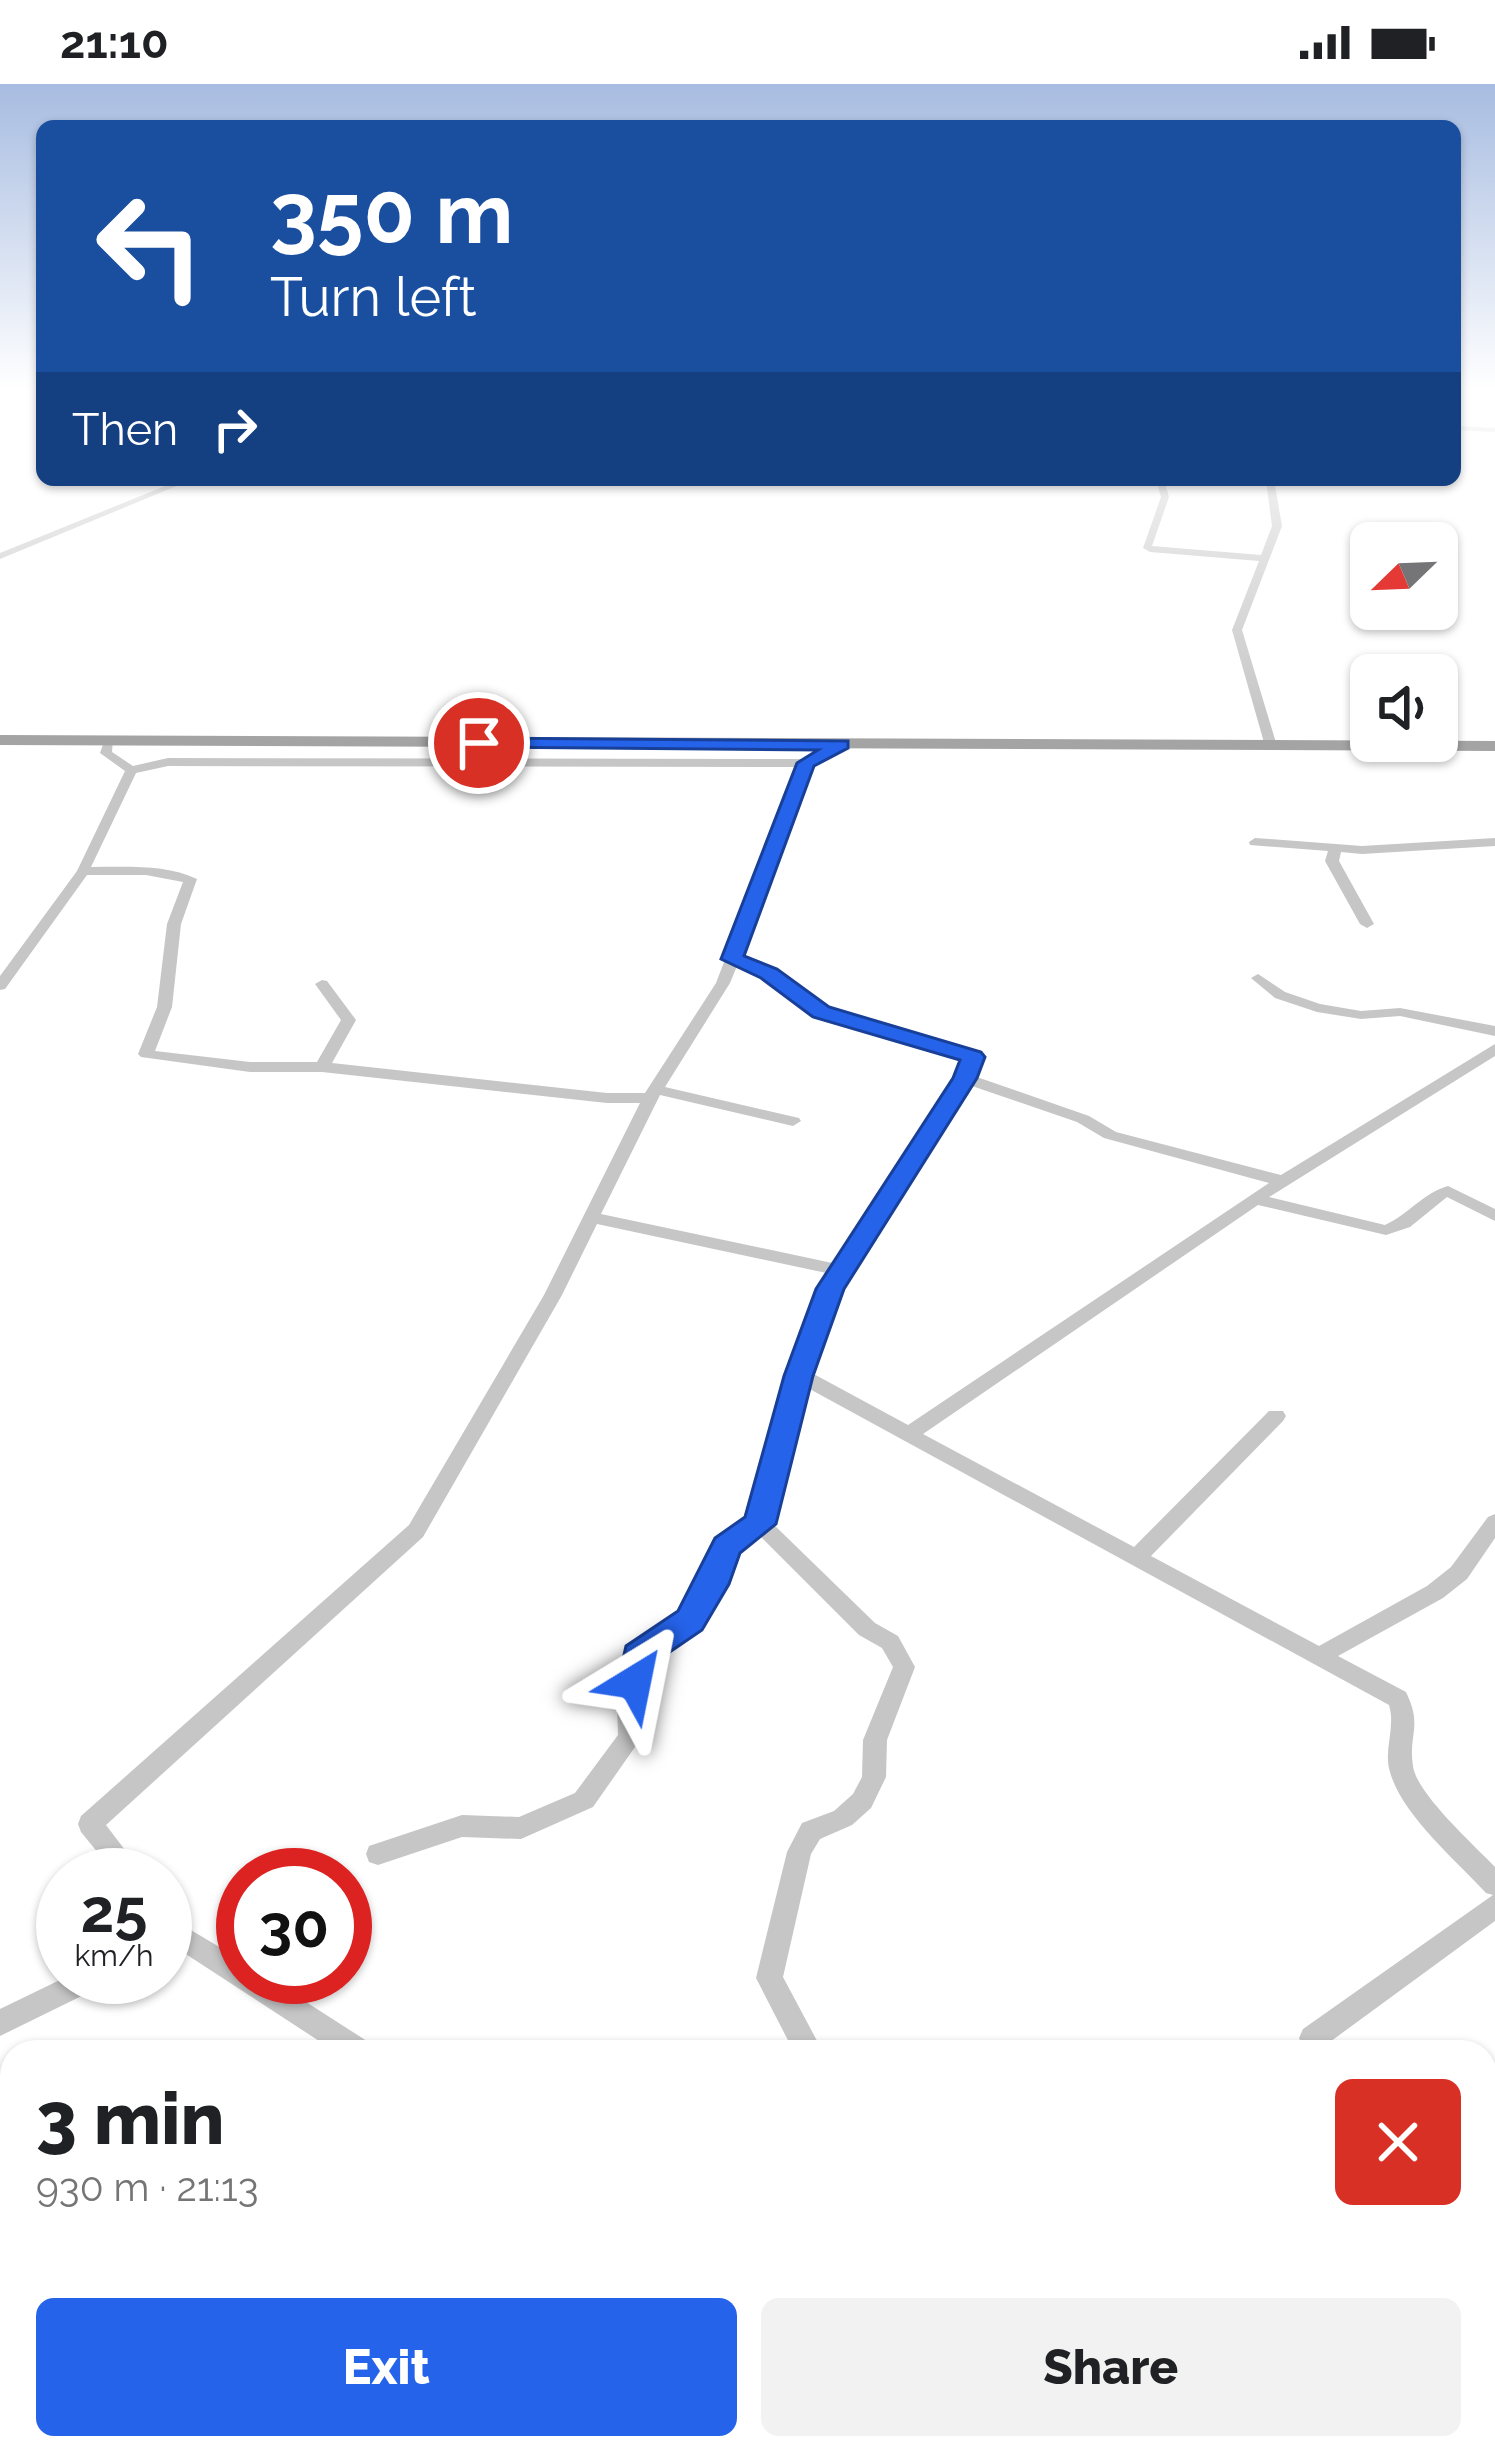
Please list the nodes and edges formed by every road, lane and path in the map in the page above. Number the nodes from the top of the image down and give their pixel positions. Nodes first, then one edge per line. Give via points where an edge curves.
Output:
1 (145, 497) edge
2 (1165, 497) edge
3 (1273, 497) edge
4 (0, 556) edge
5 (1263, 558) junction
6 (0, 740) edge
7 (110, 741) junction
8 (842, 744) junction
9 (1271, 746) junction
10 (1495, 746) edge
11 (806, 763) junction
12 (131, 770) junction
13 (1255, 842) dead end
14 (1495, 842) edge
15 (1336, 848) junction
16 (83, 871) junction
17 (1367, 924) dead end
18 (732, 959) junction
19 (1258, 978) dead end
20 (322, 984) dead end
21 (0, 986) edge
22 (1495, 1031) edge
23 (1495, 1049) edge
24 (322, 1067) junction
25 (965, 1078) junction
26 (653, 1093) junction
27 (793, 1121) dead end
28 (1282, 1181) junction
29 (1255, 1199) junction
30 (1495, 1216) edge
31 (590, 1217) junction
32 (842, 1271) junction
33 (799, 1376) junction
34 (1276, 1416) dead end
35 (910, 1433) junction
36 (1495, 1522) edge
37 (760, 1524) junction
38 (1138, 1556) junction
39 (1321, 1655) junction
40 (108, 1848) edge
41 (378, 1854) dead end
42 (1495, 1885) edge
43 (1495, 1906) edge
44 (38, 2004) edge
45 (285, 2004) edge
46 (0, 2023) edge
47 (1313, 2038) dead end
48 (341, 2040) edge
49 (803, 2040) edge

1 - 4 street
2 - 5 street via 1146,546
3 - 5 street via 1277,526
5 - 9 street via 1237,630
6 - 7 main road
7 - 8 main road
7 - 12 street via 106,752
8 - 9 main road
8 - 11 street
9 - 10 main road
11 - 12 street via 168,762
11 - 18 street
12 - 16 street
13 - 15 street
14 - 15 street
15 - 17 street via 1332,861
16 - 21 street
16 - 24 street via 190,879 174,920 161,1029 146,1054
18 - 25 street via 769,973 821,1012 973,1057
18 - 26 street
19 - 22 street via 1317,1008 1400,1012
20 - 24 street via 349,1020
23 - 28 street
24 - 26 street via 607,1098
25 - 28 street via 1110,1135
25 - 32 street
26 - 27 street
26 - 31 street
28 - 29 street
29 - 30 street via 1386,1230 1448,1191
29 - 35 street
31 - 32 street
31 - 40 street via 416,1531 89,1824
32 - 33 street
33 - 35 street
33 - 37 street
34 - 38 street
35 - 38 street
36 - 39 street via 1436,1592
37 - 41 street via 727,1546 690,1621 638,1655 631,1737 584,1800 521,1828 462,1826
37 - 49 street via 890,1642 904,1666 874,1740 874,1777 862,1801 811,1831 791,1881 769,1978
38 - 39 street
39 - 42 street via 1398,1699 1408,1718 1401,1771
43 - 47 street
44 - 46 street
45 - 48 street

